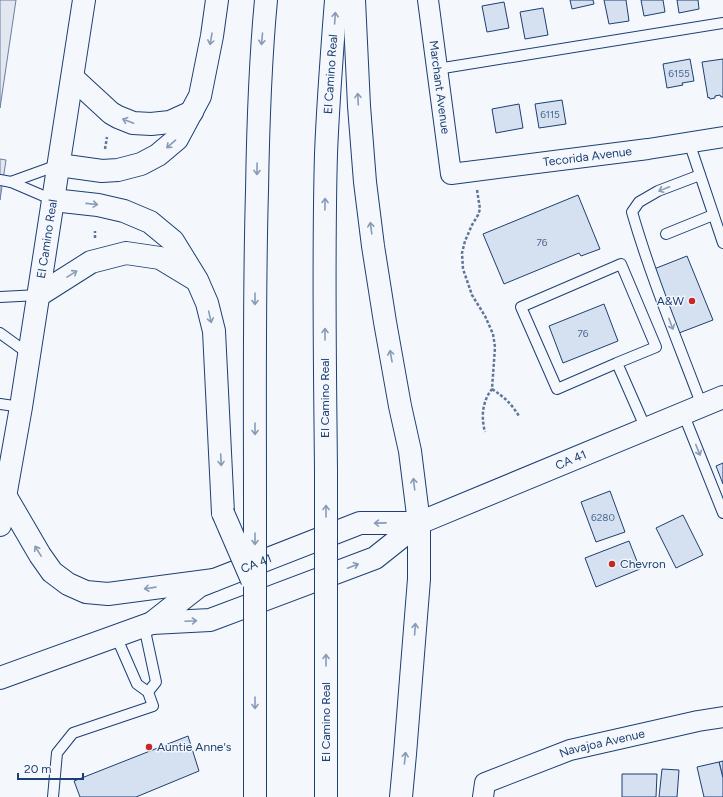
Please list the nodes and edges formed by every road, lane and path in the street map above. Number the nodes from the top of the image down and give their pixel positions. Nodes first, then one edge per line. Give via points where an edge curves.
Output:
1 (84, 0) edge
2 (217, 0) edge
3 (266, 0) edge
4 (336, 0) edge
5 (354, 0) edge
6 (428, 0) edge
7 (723, 23) edge
8 (437, 69) junction
9 (72, 78) junction
10 (192, 112) junction
11 (107, 137) dead end
12 (723, 137) edge
13 (689, 142) junction
14 (105, 154) dead end
15 (58, 165) junction
16 (474, 171) junction
17 (452, 174) joint
18 (700, 175) junction
19 (0, 180) edge
20 (11, 182) junction
21 (53, 200) junction
22 (713, 214) junction
23 (666, 234) dead end
24 (723, 243) edge
25 (197, 280) junction
26 (38, 294) junction
27 (0, 297) edge
28 (0, 333) edge
29 (30, 355) junction
30 (617, 363) junction
31 (492, 389) junction
32 (723, 397) edge
33 (0, 404) edge
34 (22, 407) junction
35 (693, 409) junction
36 (519, 416) dead end
37 (646, 429) junction
38 (484, 432) dead end
39 (2, 495) edge
40 (723, 513) edge
41 (419, 523) junction
42 (0, 525) edge
43 (217, 579) junction
44 (255, 589) junction
45 (148, 625) junction
46 (116, 636) junction
47 (0, 678) edge
48 (148, 692) junction
49 (723, 717) edge
50 (484, 790) edge
51 (53, 797) edge
52 (255, 797) edge
53 (326, 797) edge
54 (401, 797) edge

1 - 9 main road, El Camino Real
2 -> 10 main road via 200,96
3 -> 44 main road, bridge via 262,44 255,258
53 -> 4 main road, El Camino Real, bridge via 324,248 326,160
41 -> 5 main road via 410,451 385,322 365,182
6 - 8 street, Marchant Avenue
7 - 8 lane
8 - 17 street, Marchant Avenue
10 -> 9 main road via 170,122 133,124 111,113
9 - 15 main road, El Camino Real
10 -> 15 main road via 177,139 158,155 141,164 102,171
11 - 14 path
12 - 13 street, Tecorida Avenue
13 - 16 street, Tecorida Avenue
13 - 18 lane
15 - 20 lane
15 - 21 main road, El Camino Real
16 - 17 street, Tecorida Avenue
16 - 31 path via 480,209 465,241 462,253 463,269 472,295 493,334 495,347
18 - 22 lane
18 -> 35 lane via 658,191 639,202 632,212 665,310
19 - 20 lane
20 - 21 lane
21 -> 25 main road via 98,205 124,211 150,222 173,241
21 - 26 main road, El Camino Real
22 - 23 lane
22 - 24 lane
26 -> 25 main road via 91,262 126,253 160,258
25 -> 44 main road, bridge via 207,303 214,331 223,514
26 - 27 lane
26 - 29 main road, El Camino Real
28 - 29 lane
29 - 34 main road, El Camino Real
30 - 30 lane via 656,347 621,264 521,307 557,389
30 - 37 lane
31 - 36 path via 506,400
31 - 38 path via 484,406
32 - 35 main road, CA 41 / CA 41
33 - 34 lane
34 - 39 main road, El Camino Real
35 - 37 main road, CA 41 / CA 41
35 -> 40 lane
37 - 41 main road, CA 41 / CA 41
39 - 42 main road, El Camino Real
43 -> 39 main road via 108,594 86,592 68,584 52,572
41 -> 43 main road, CA 41 / CA 41 via 360,524
45 -> 41 main road, CA 41 / CA 41 via 210,620 375,558
54 -> 41 main road via 419,579
43 - 45 main road, CA 41 / CA 41 via 199,586
44 -> 52 main road, bridge
45 - 46 main road, CA 41 / CA 41
45 - 48 lane via 156,682
46 - 47 main road, CA 41 / CA 41
46 - 48 lane via 137,684
48 - 51 lane via 153,706 73,733 57,753
49 - 50 street, Navajoa Avenue via 570,750

